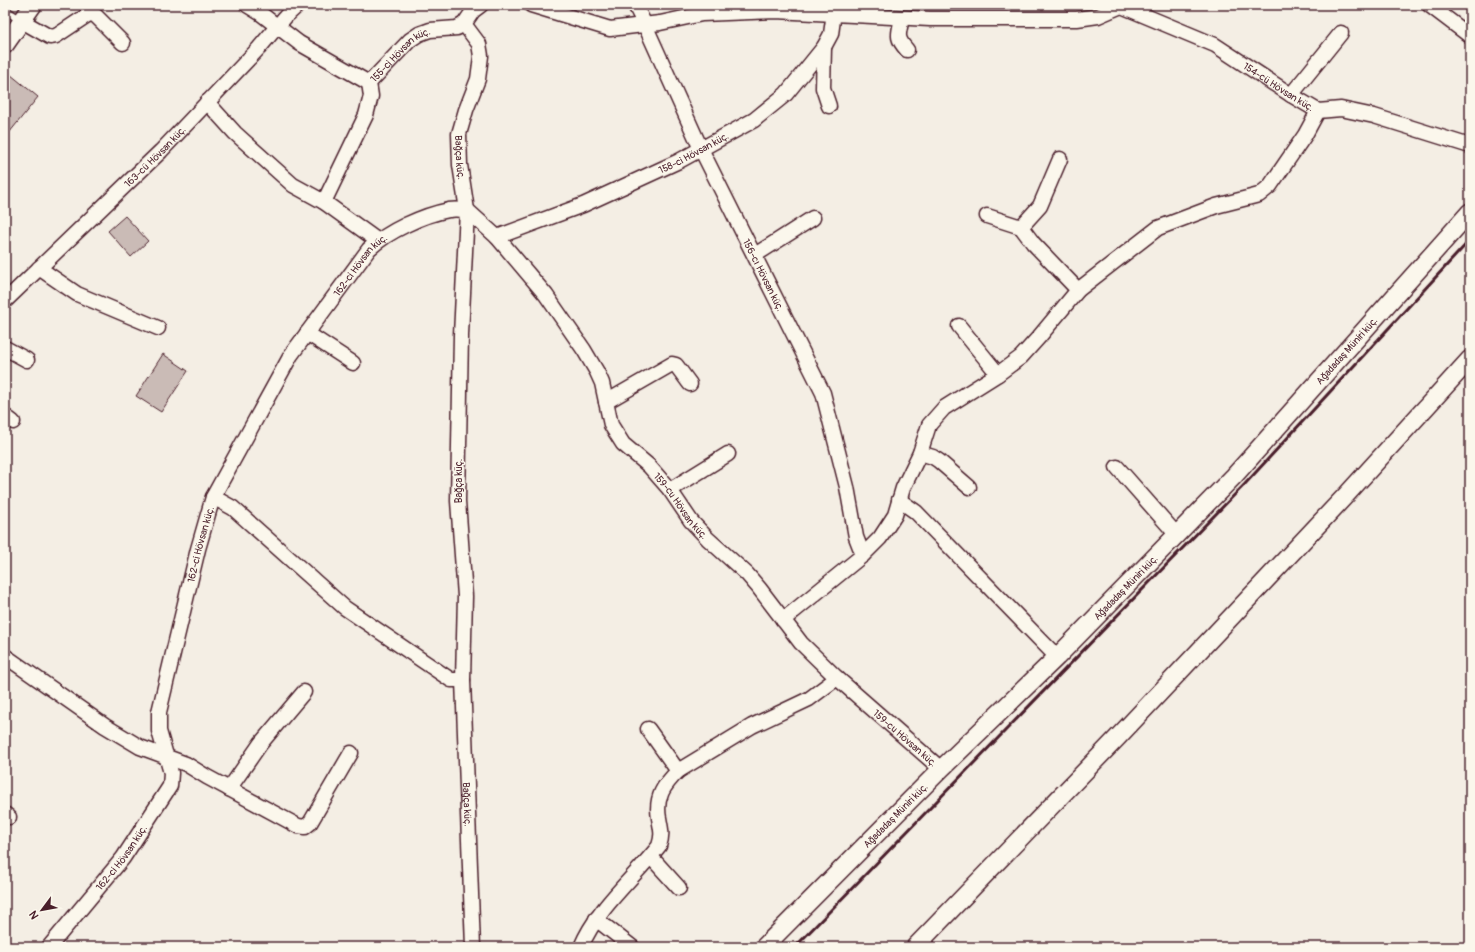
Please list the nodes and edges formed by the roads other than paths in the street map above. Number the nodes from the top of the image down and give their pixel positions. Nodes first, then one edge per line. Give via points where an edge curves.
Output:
1 (33, 5) edge
2 (247, 5) edge
3 (298, 5) edge
4 (531, 5) edge
5 (635, 5) edge
6 (1120, 5) edge
7 (1429, 5) edge
8 (474, 7) edge
9 (1142, 9) edge
10 (5, 10) edge
11 (835, 10) edge
12 (902, 18) junction
13 (22, 21) junction
14 (464, 24) junction
15 (646, 25) junction
16 (276, 26) junction
17 (1341, 33) dead end
18 (1470, 36) edge
19 (123, 43) dead end
20 (5, 45) edge
21 (824, 47) junction
22 (907, 50) dead end
23 (369, 83) junction
24 (1291, 95) junction
25 (207, 102) junction
26 (829, 106) dead end
27 (1318, 111) junction
28 (1470, 146) edge
29 (701, 149) junction
30 (1060, 159) dead end
31 (324, 202) junction
32 (468, 210) junction
33 (1470, 212) edge
34 (987, 216) dead end
35 (813, 218) dead end
36 (1022, 227) junction
37 (497, 237) junction
38 (378, 241) junction
39 (755, 255) junction
40 (39, 268) junction
41 (1078, 290) junction
42 (5, 301) edge
43 (959, 326) dead end
44 (158, 328) dead end
45 (307, 333) junction
46 (5, 348) edge
47 (1470, 359) edge
48 (27, 360) dead end
49 (353, 363) dead end
50 (998, 374) junction
51 (690, 384) dead end
52 (606, 402) junction
53 (920, 453) junction
54 (728, 454) dead end
55 (1117, 467) dead end
56 (969, 487) dead end
57 (670, 490) junction
58 (213, 497) junction
59 (899, 500) junction
60 (1176, 534) junction
61 (863, 556) junction
62 (783, 620) junction
63 (5, 656) edge
64 (1057, 657) junction
65 (837, 678) junction
66 (463, 680) junction
67 (304, 692) dead end
68 (648, 729) dead end
69 (351, 753) dead end
70 (166, 756) junction
71 (940, 769) junction
72 (678, 771) junction
73 (229, 789) junction
74 (651, 857) junction
75 (679, 888) dead end
76 (596, 919) junction
77 (49, 947) edge
78 (473, 947) edge
79 (581, 947) edge
80 (632, 947) edge
81 (764, 947) edge
82 (915, 947) edge

1 - 13 street
2 - 16 street
3 - 16 street, 163-cü Hövsan küç.
4 - 15 street via 610,29
5 - 15 street, 156-cı Hövsan küç.
6 - 9 street, 154-cü Hövsan küç.
6 - 12 street via 1098,16 1077,19
7 - 18 street
8 - 14 street
9 - 24 street, 154-cü Hövsan küç. via 1215,45
10 - 13 lane
11 - 12 street
11 - 15 street via 702,14
11 - 21 street, 158-ci Hövsan küç. via 831,34
12 - 22 street via 898,38
13 - 19 street via 50,37 56,36 89,14 95,14
13 - 20 street
14 - 23 street, 155-ci Hövsan küç. via 458,28 430,30 419,34 410,40
14 - 32 street, Bağça küç. via 479,44 481,56 478,79 459,134 460,165
15 - 29 street, 156-cı Hövsan küç.
16 - 23 street via 299,43
16 - 25 street, 163-cü Hövsan küç. via 259,48
17 - 24 street
21 - 26 street via 823,88
21 - 29 street, 158-ci Hövsan küç. via 786,94 772,106 754,120
23 - 31 street, 155-ci Hövsan küç. via 371,96 366,115
24 - 27 street, 154-cü Hövsan küç.
25 - 31 street via 235,133 293,185
25 - 40 street, 163-cü Hövsan küç. via 161,152
27 - 28 street, 154-cü Hövsan küç. via 1341,109 1374,116
27 - 41 street via 1270,186 1259,195 1216,206 1158,228
29 - 37 street, 158-ci Hövsan küç. via 584,205
29 - 39 street, 156-cı Hövsan küç.
30 - 36 street via 1040,206
31 - 38 street
32 - 37 street, 159-cu Hövsan küç.
32 - 38 street, 162-ci Hövsan küç. via 449,210 411,222
32 - 66 street, Bağça küç. via 461,335 458,501 466,596
33 - 60 street, Ağadadaş Müniri küç. via 1234,476
34 - 36 street
35 - 39 street
36 - 41 street via 1033,243
37 - 52 street, 159-cu Hövsan küç. via 546,294 584,350 602,383
38 - 45 street, 162-ci Hövsan küç. via 369,249
39 - 61 street, 156-cı Hövsan küç. via 823,393 847,487 856,537
40 - 42 street, 163-cü Hövsan küç.
40 - 44 street via 77,294
41 - 50 street via 1021,357
43 - 50 street
45 - 49 street
45 - 58 street, 162-ci Hövsan küç. via 291,355
46 - 48 street
47 - 82 street via 1348,493 1118,737
50 - 53 street via 944,408 929,425
51 - 52 street via 672,364
52 - 57 street, 159-cu Hövsan küç. via 611,424 623,444 649,466
53 - 56 street via 939,461
53 - 59 street via 902,488
54 - 57 street
55 - 60 street
57 - 62 street, 159-cu Hövsan küç. via 691,520 760,588
58 - 66 street via 233,508 345,608 440,674 451,680
58 - 70 street, 162-ci Hövsan küç. via 159,712 159,731
59 - 61 street via 895,516 880,538
59 - 64 street via 916,512
60 - 64 street, Ağadadaş Müniri küç.
61 - 62 street
62 - 65 street, 159-cu Hövsan küç. via 801,643
63 - 70 street via 105,726 140,746
64 - 71 street, Ağadadaş Müniri küç.
65 - 71 street, 159-cu Hövsan küç.
65 - 72 street via 809,699 752,726
66 - 78 street, Bağça küç.
67 - 73 street via 261,743
68 - 72 street
69 - 73 street via 310,823 304,827
70 - 73 street via 186,764
70 - 77 street, 162-ci Hövsan küç. via 172,773 170,786 123,858
71 - 81 street, Ağadadaş Müniri küç.
72 - 74 street via 661,791 658,804 662,836
74 - 75 street
74 - 76 street
76 - 79 street
76 - 80 street

